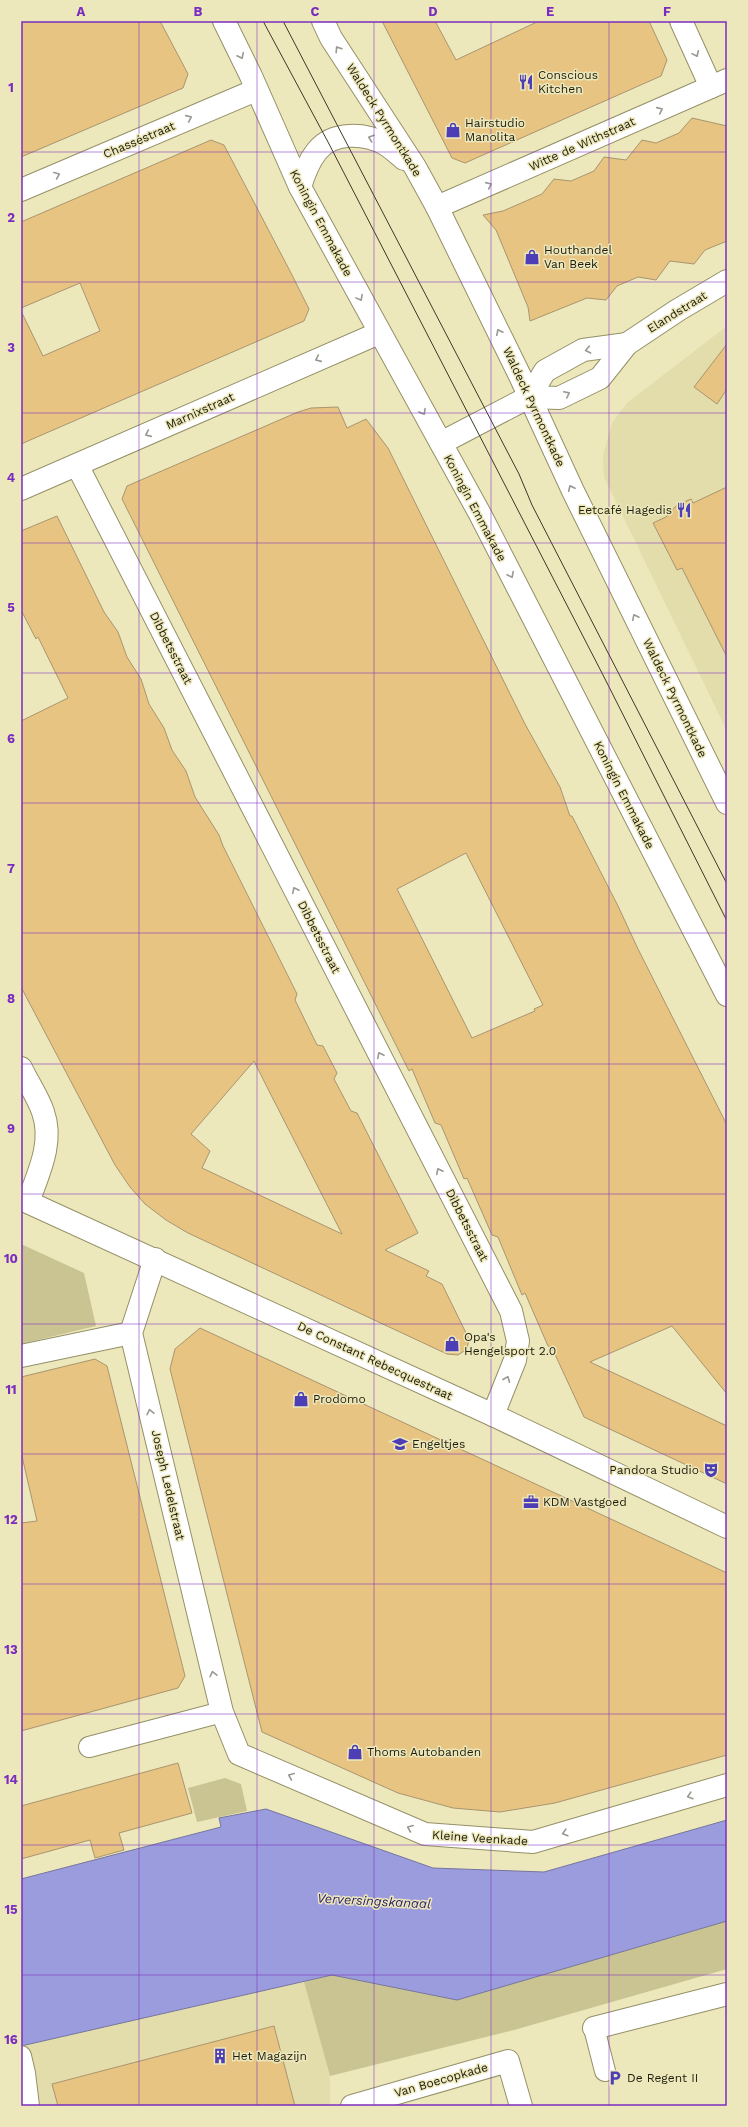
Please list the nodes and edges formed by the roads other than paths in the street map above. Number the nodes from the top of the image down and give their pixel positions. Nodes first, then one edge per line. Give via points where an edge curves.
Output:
1 (224, 21) edge
2 (323, 21) edge
3 (681, 21) edge
4 (719, 84) edge
5 (256, 90) junction
6 (415, 167) junction
7 (300, 187) junction
8 (21, 190) edge
9 (437, 208) junction
10 (727, 281) edge
11 (379, 332) junction
12 (627, 344) junction
13 (529, 397) junction
14 (441, 443) junction
15 (77, 465) junction
16 (21, 489) edge
17 (727, 803) edge
18 (727, 995) edge
19 (21, 1068) edge
20 (24, 1200) edge
21 (155, 1259) junction
22 (131, 1332) junction
23 (21, 1356) edge
24 (493, 1415) junction
25 (727, 1527) edge
26 (222, 1712) junction
27 (89, 1747) dead end
28 (727, 1785) edge
29 (727, 1994) edge
30 (594, 2028) joint
31 (21, 2057) edge
32 (605, 2071) dead end
33 (29, 2106) edge
34 (352, 2106) edge
35 (520, 2106) edge

1 -> 5 street, Koningin Emmakade
6 -> 2 street, Waldeck Pyrmontkade via 331,38
3 -> 4 street
9 -> 4 street, Witte de Withstraat
5 - 7 street, Koningin Emmakade
8 -> 5 street, Chasséstraat
6 -> 7 street via 386,144 356,135 343,137 318,149 308,163
6 - 9 street, Waldeck Pyrmontkade
7 -> 11 street, Koningin Emmakade
13 -> 9 street, Waldeck Pyrmontkade
10 - 12 street, Elandstraat
11 -> 14 street, Koningin Emmakade
11 -> 15 street, Marnixstraat
12 -> 13 street, Elandstraat via 584,350 545,372
13 -> 12 street, Elandstraat via 559,398 600,378
13 - 14 street, Elandstraat
17 -> 13 street, Waldeck Pyrmontkade
14 -> 18 street, Koningin Emmakade via 484,521
15 - 16 street, Marnixstraat
24 -> 15 street, Dibbetsstraat via 515,1360 516,1326 511,1311
19 - 20 street via 43,1113 47,1131 46,1151
20 - 21 street, De Constant Rebecquestraat
21 - 22 street
21 - 24 street, De Constant Rebecquestraat
22 - 23 street
26 -> 22 street, Joseph Ledelstraat
24 - 25 street, De Constant Rebecquestraat
26 - 27 lane
28 -> 26 street, Kleine Veenkade via 534,1842 425,1834 239,1754
29 - 30 street
30 - 32 lane
31 - 33 lane
34 - 35 street, Van Boecopkade via 508,2061

